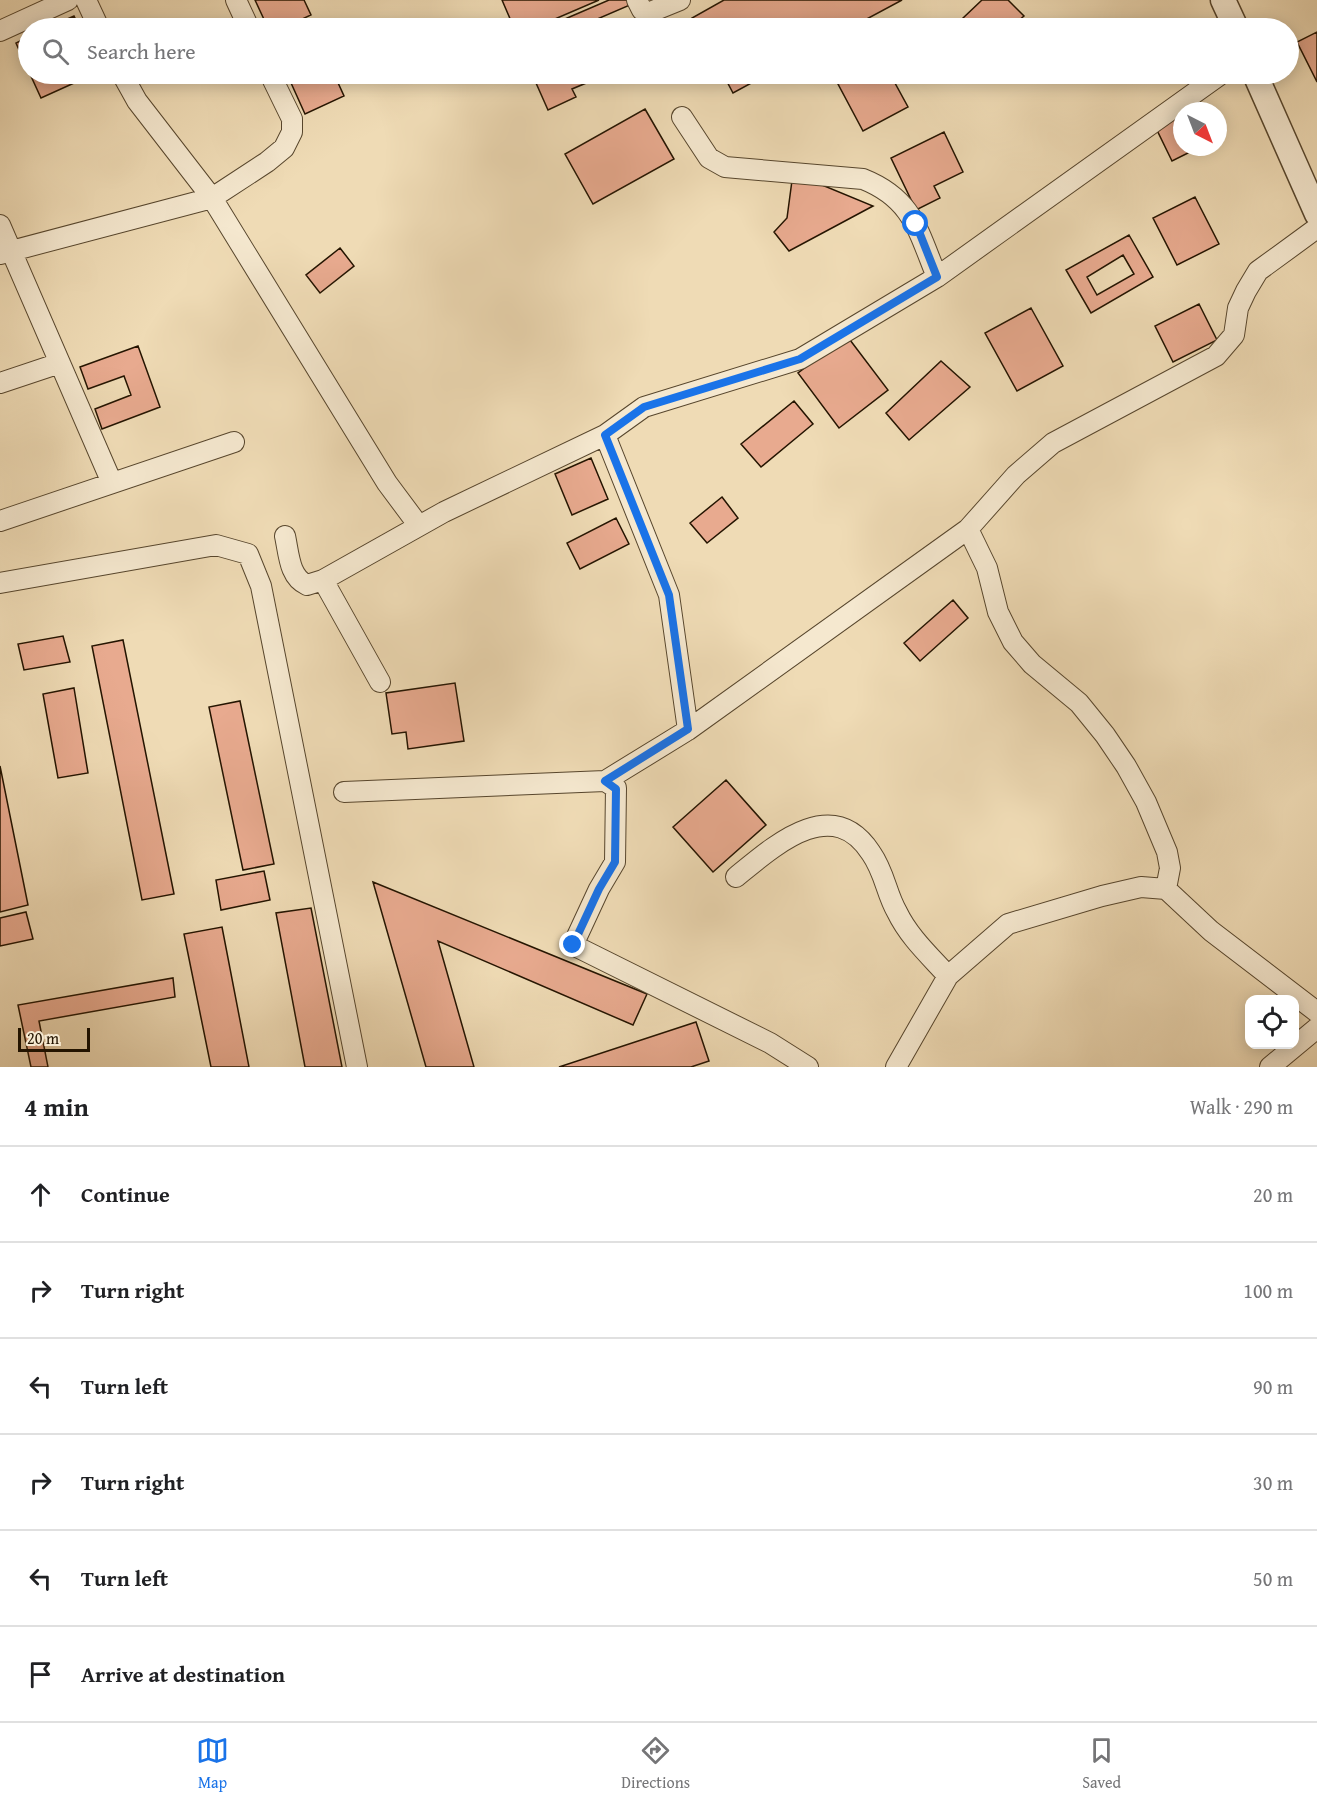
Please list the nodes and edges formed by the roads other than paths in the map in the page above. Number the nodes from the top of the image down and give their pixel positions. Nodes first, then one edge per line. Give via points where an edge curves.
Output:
1 (68, 0) edge
2 (86, 0) edge
3 (236, 0) edge
4 (637, 0) edge
5 (680, 0) edge
6 (1223, 0) edge
7 (29, 18) edge
8 (94, 18) edge
9 (244, 18) edge
10 (1231, 18) edge
11 (18, 23) edge
12 (0, 31) edge
13 (128, 84) edge
14 (275, 84) edge
15 (1207, 84) edge
16 (1259, 84) edge
17 (682, 117) dead end
18 (212, 198) junction
19 (1317, 214) edge
20 (0, 225) edge
21 (1317, 228) edge
22 (5, 252) edge
23 (937, 277) junction
24 (60, 363) junction
25 (0, 383) edge
26 (605, 435) junction
27 (234, 442) dead end
28 (112, 483) junction
29 (0, 521) edge
30 (419, 526) junction
31 (968, 529) junction
32 (285, 536) dead end
33 (323, 580) junction
34 (0, 583) edge
35 (380, 682) dead end
36 (688, 729) junction
37 (605, 781) junction
38 (345, 792) dead end
39 (736, 877) dead end
40 (1166, 889) junction
41 (948, 976) junction
42 (1317, 1012) edge
43 (1317, 1028) edge
44 (357, 1067) edge
45 (808, 1067) edge
46 (896, 1067) edge
47 (1270, 1067) edge

1 - 7 street
2 - 8 street
3 - 9 street
4 - 5 street via 648,14
6 - 10 street
11 - 12 street
13 - 18 street
14 - 18 street via 292,119 292,132 284,148
15 - 23 street
16 - 19 street
17 - 23 street via 709,158 724,167 863,179 883,188 902,204 916,224
18 - 22 street
18 - 30 street via 387,483
20 - 22 street
21 - 31 street via 1258,271 1239,308 1234,335 1216,356 1053,443 1016,475
22 - 24 street
23 - 26 street via 800,359 644,407
24 - 25 street
24 - 28 street
26 - 30 street
26 - 36 street via 669,595
27 - 28 street
28 - 29 street
30 - 33 street
31 - 36 street
31 - 40 street via 987,568 998,612 1013,642 1032,664 1079,703 1126,766 1146,802 1167,852 1170,868
32 - 33 street via 293,574 307,585
33 - 35 street
34 - 44 street via 216,545 248,554 261,586
36 - 37 street
37 - 38 street
37 - 45 street via 616,789 615,862 573,945 770,1043
39 - 41 street via 792,835 817,826 837,825 871,852 896,911
40 - 41 street via 1141,887 1008,924
40 - 42 street via 1211,931
41 - 46 street
43 - 47 street

